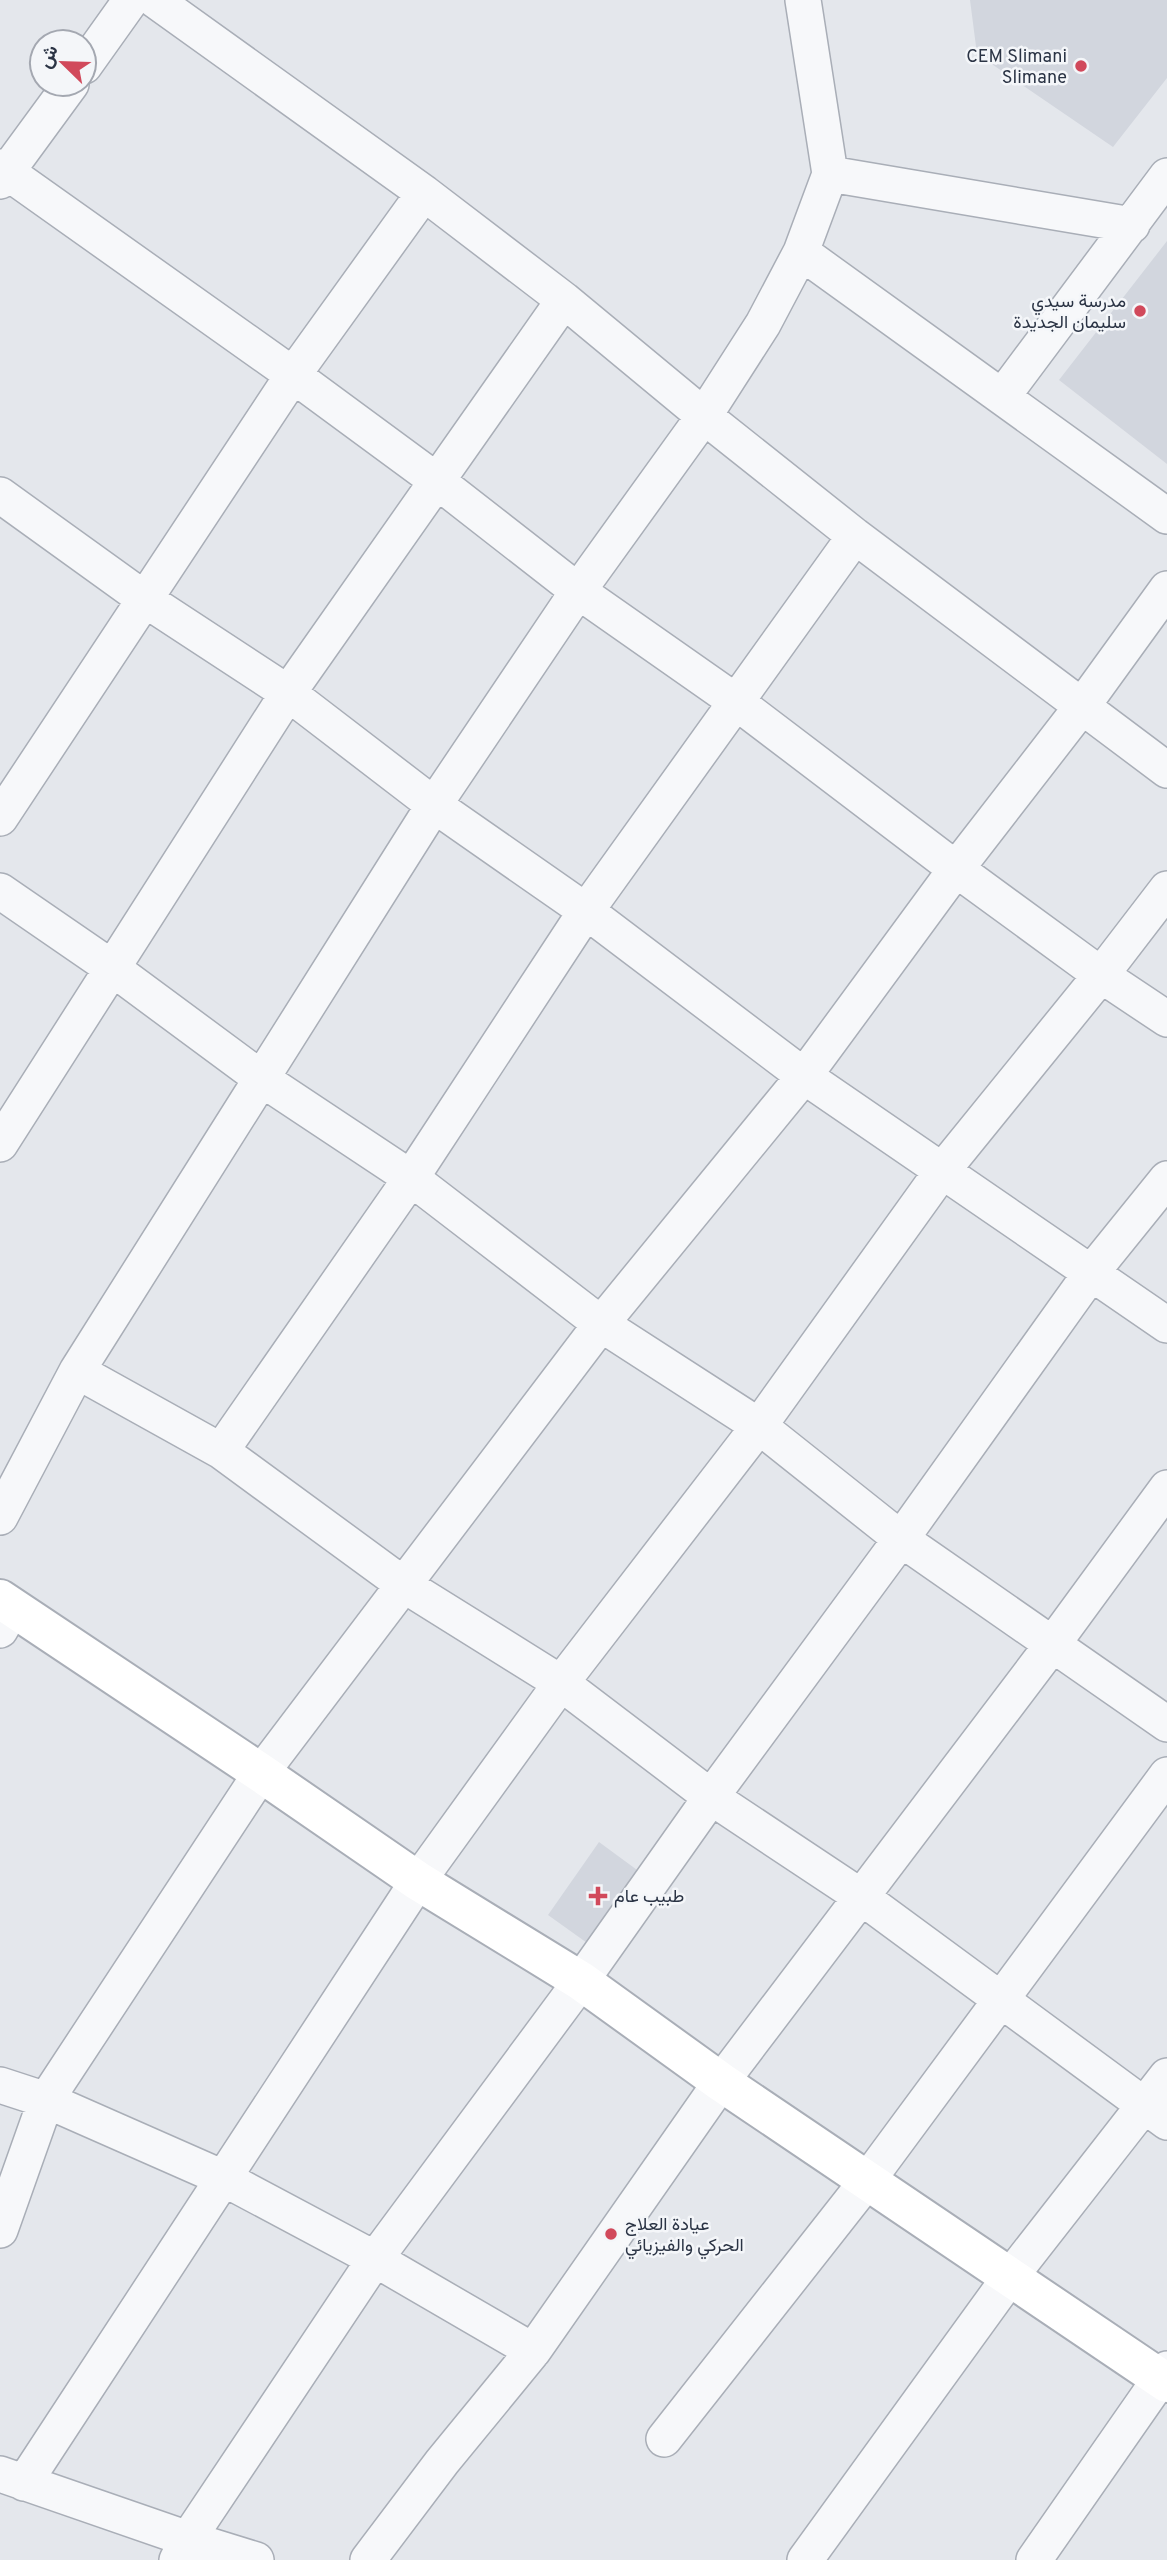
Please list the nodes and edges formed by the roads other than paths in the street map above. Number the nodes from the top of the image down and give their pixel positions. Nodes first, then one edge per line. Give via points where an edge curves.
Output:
1 (131, 0) edge
2 (155, 0) edge
3 (803, 0) edge
4 (98, 46) edge
5 (60, 98) edge
6 (2, 173) edge
7 (830, 174) junction
8 (1167, 176) edge
9 (424, 193) junction
10 (1132, 225) junction
11 (802, 252) junction
12 (564, 300) junction
13 (293, 375) junction
14 (1002, 397) junction
15 (704, 416) junction
16 (437, 481) junction
17 (0, 495) edge
18 (1167, 516) edge
19 (855, 536) junction
20 (1167, 590) edge
21 (578, 591) junction
22 (143, 598) junction
23 (288, 693) junction
24 (735, 701) junction
25 (1083, 705) junction
26 (1167, 770) edge
27 (434, 805) junction
28 (0, 818) edge
29 (956, 869) junction
30 (1167, 889) edge
31 (0, 891) edge
32 (586, 911) junction
33 (112, 968) junction
34 (1101, 975) junction
35 (1167, 1018) edge
36 (804, 1076) junction
37 (262, 1079) junction
38 (0, 1144) edge
39 (942, 1171) junction
40 (411, 1178) junction
41 (1167, 1179) edge
42 (1091, 1273) junction
43 (601, 1324) junction
44 (1167, 1325) edge
45 (77, 1370) junction
46 (759, 1426) junction
47 (222, 1451) junction
48 (1167, 1488) edge
49 (0, 1517) edge
50 (901, 1539) junction
51 (404, 1585) junction
52 (4, 1613) edge
53 (1052, 1645) junction
54 (561, 1684) junction
55 (1167, 1724) edge
56 (261, 1773) junction
57 (1167, 1775) edge
58 (711, 1797) junction
59 (418, 1881) junction
60 (860, 1896) junction
61 (581, 1981) junction
62 (1003, 1999) junction
63 (1167, 2076) edge
64 (721, 2082) junction
65 (0, 2085) edge
66 (46, 2100) junction
67 (1156, 2114) edge
68 (223, 2178) junction
69 (867, 2181) junction
70 (0, 2230) edge
71 (375, 2259) junction
72 (1010, 2277) junction
73 (533, 2351) junction
74 (1165, 2377) edge
75 (664, 2439) dead end
76 (12, 2478) edge
77 (182, 2550) edge
78 (256, 2560) edge
79 (369, 2560) edge
80 (805, 2560) edge
81 (1034, 2560) edge

1 - 4 street
2 - 9 street
3 - 7 street
5 - 6 street
6 - 13 street
7 - 10 street
7 - 11 street
8 - 10 street
9 - 12 street
9 - 13 street
10 - 14 street
11 - 14 street
11 - 15 street
12 - 15 street
12 - 16 street
13 - 16 street
13 - 22 street
14 - 18 street
15 - 19 street
15 - 21 street
16 - 21 street
16 - 23 street
17 - 22 street
19 - 24 street
19 - 25 street
20 - 25 street
21 - 24 street
21 - 27 street
22 - 23 street
22 - 28 street
23 - 27 street
23 - 33 street
24 - 29 street
24 - 32 street
25 - 26 street
25 - 29 street
27 - 32 street
27 - 37 street
29 - 34 street
29 - 36 street
30 - 34 street
31 - 33 street
32 - 36 street
32 - 40 street
33 - 37 street
33 - 38 street
34 - 35 street
34 - 39 street
36 - 39 street
36 - 43 street
37 - 40 street
37 - 45 street
39 - 42 street
39 - 46 street
40 - 43 street
40 - 47 street
41 - 42 street
42 - 44 street
42 - 50 street
43 - 46 street
43 - 51 street
45 - 47 street
45 - 49 street
46 - 50 street
46 - 54 street
47 - 51 street
48 - 53 street
50 - 53 street
50 - 58 street
51 - 54 street
51 - 56 street
52 - 56 street
53 - 55 street
53 - 60 street
54 - 58 street
54 - 59 street
56 - 59 street
56 - 66 street
57 - 62 street
58 - 60 street
58 - 61 street
59 - 61 street
59 - 68 street
60 - 62 street
60 - 64 street
61 - 64 street
61 - 71 street
62 - 67 street
62 - 69 street
63 - 67 street
64 - 69 street
64 - 73 street
65 - 66 street
66 - 68 street
66 - 70 street
67 - 72 street
68 - 71 street
68 - 76 street
69 - 72 street
69 - 75 street
71 - 73 street
71 - 77 street
72 - 74 street
72 - 80 street
73 - 79 street
74 - 81 street
76 - 77 street
77 - 78 street

